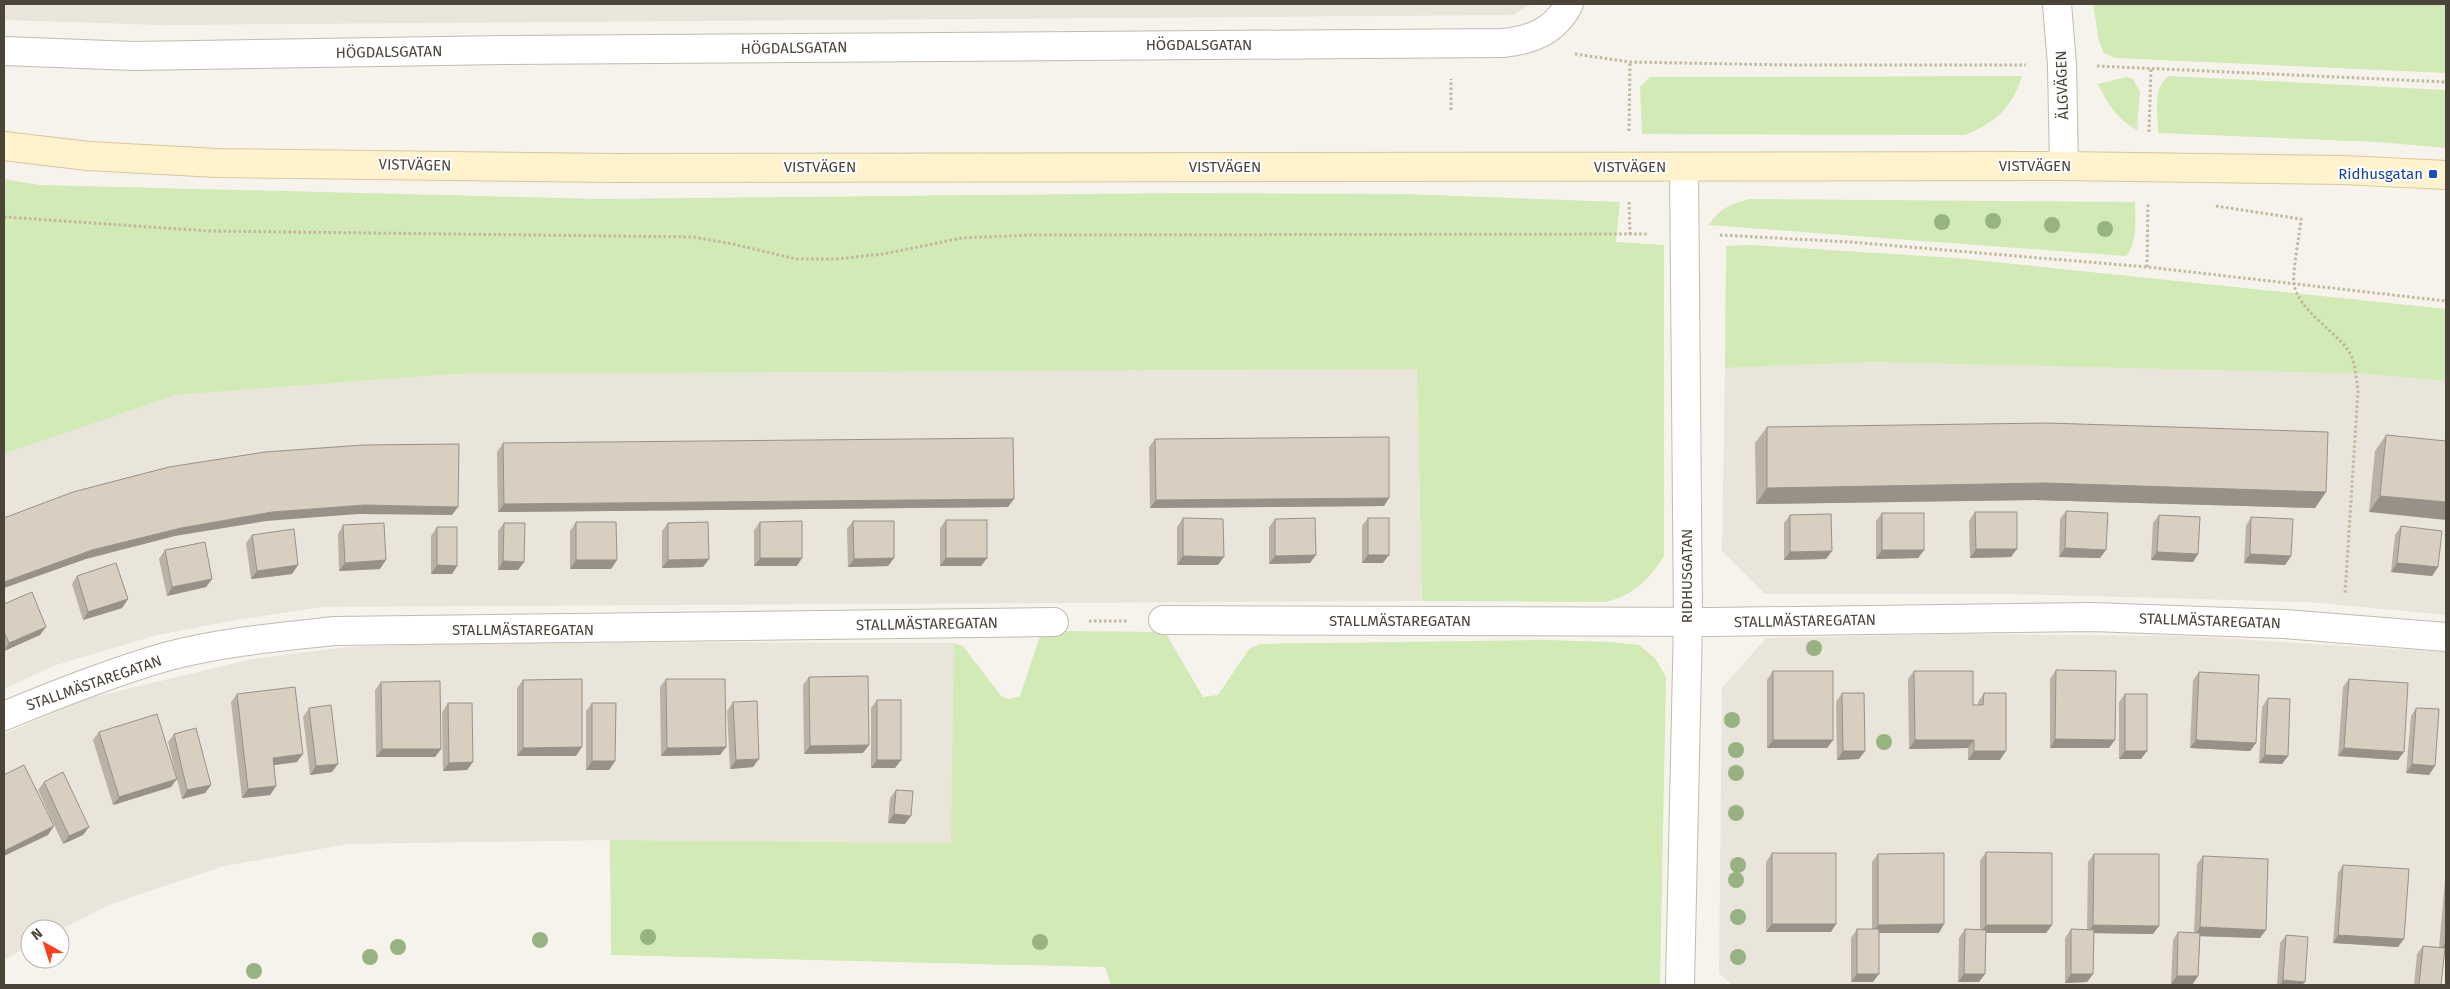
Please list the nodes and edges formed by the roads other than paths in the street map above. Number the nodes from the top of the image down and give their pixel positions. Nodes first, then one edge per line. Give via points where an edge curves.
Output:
1 (1569, 4) edge
2 (2057, 4) edge
3 (4, 51) edge
4 (4, 146) edge
5 (2064, 166) junction
6 (1684, 167) junction
7 (2446, 175) edge
8 (1163, 620) road end
9 (1054, 622) road end
10 (1688, 622) junction
11 (2446, 636) edge
12 (4, 716) edge
13 (1680, 985) edge

1 - 3 street, HÖGDALSGATAN via 1558,20 1536,37 1495,43 134,56
2 - 5 street, ÄLGVÄGEN
4 - 6 main road, VISTVÄGEN via 88,156 217,163 615,168
5 - 6 main road, VISTVÄGEN
5 - 7 main road, VISTVÄGEN via 2343,170
6 - 10 street, RIDHUSGATAN
8 - 10 street, STALLMÄSTAREGATAN
9 - 12 street, STALLMÄSTAREGATAN via 335,632 250,640 167,657 82,684
10 - 11 street, STALLMÄSTAREGATAN via 2092,617 2285,624
10 - 13 street, RIDHUSGATAN

